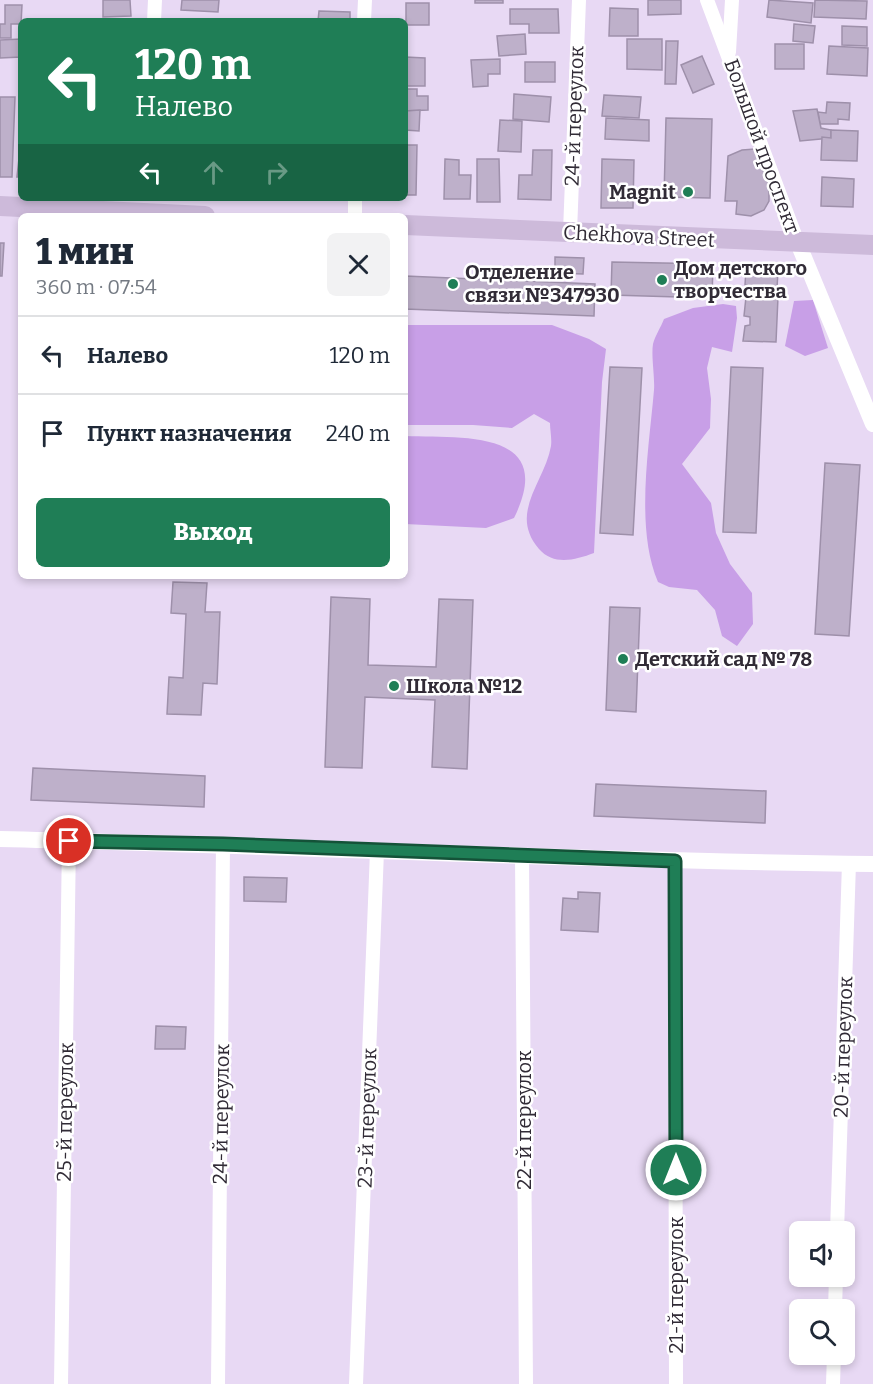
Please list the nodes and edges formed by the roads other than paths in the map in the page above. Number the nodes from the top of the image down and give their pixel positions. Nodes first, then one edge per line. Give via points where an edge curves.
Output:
1 (154, 0) edge
2 (365, 0) edge
3 (579, 0) edge
4 (707, 0) edge
5 (732, 0) edge
6 (154, 18) edge
7 (364, 18) edge
8 (729, 57) junction
9 (150, 205) edge
10 (0, 206) edge
11 (190, 213) edge
12 (408, 225) edge
13 (570, 232) junction
14 (798, 243) junction
15 (873, 245) edge
16 (873, 424) edge
17 (0, 839) edge
18 (69, 841) junction
19 (223, 844) junction
20 (377, 851) junction
21 (522, 856) junction
22 (675, 861) junction
23 (849, 863) junction
24 (873, 864) edge
25 (837, 1221) edge
26 (834, 1365) edge
27 (61, 1384) edge
28 (218, 1384) edge
29 (356, 1384) edge
30 (526, 1384) edge
31 (676, 1384) edge
32 (833, 1384) edge

1 - 6 street
2 - 7 street
3 - 13 street, 24-й переулок
4 - 8 street, Большой проспект
5 - 8 street
8 - 14 street, Большой проспект
9 - 10 main road
9 - 11 main road
12 - 13 main road, Chekhova Street
13 - 14 main road, Chekhova Street
14 - 15 main road, Chekhova Street
14 - 16 street, Большой проспект
17 - 18 street
18 - 19 street
18 - 27 street, 25-й переулок
19 - 20 street
19 - 28 street, 24-й переулок
20 - 21 street
20 - 29 street, 23-й переулок
21 - 22 street
21 - 30 street, 22-й переулок
22 - 23 street
22 - 31 street, 21-й переулок
23 - 24 street
23 - 25 street, 20-й переулок
26 - 32 street

